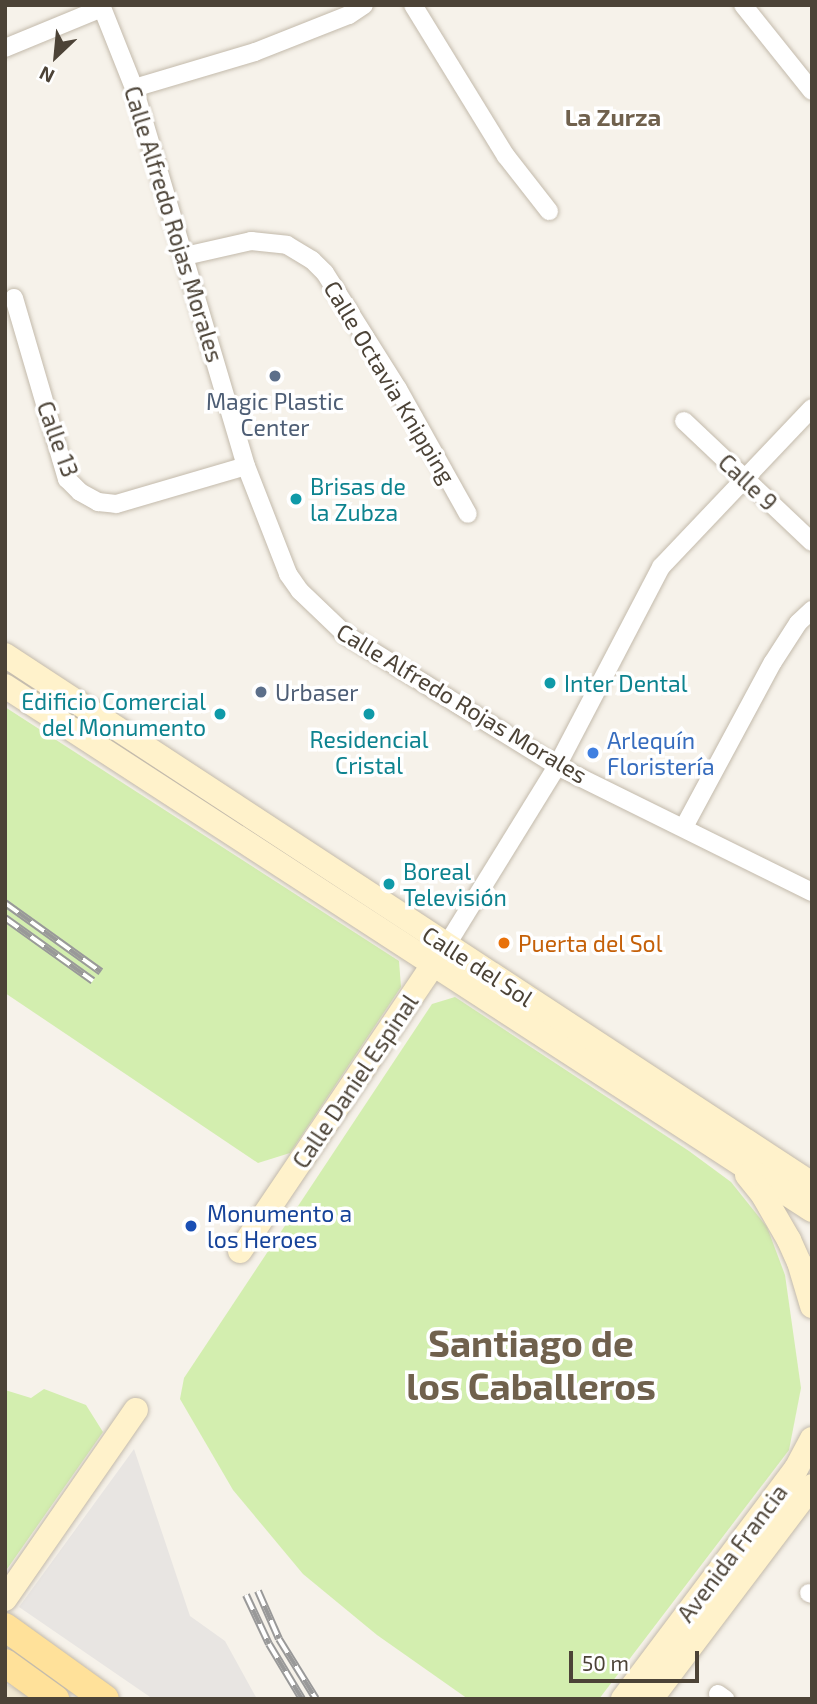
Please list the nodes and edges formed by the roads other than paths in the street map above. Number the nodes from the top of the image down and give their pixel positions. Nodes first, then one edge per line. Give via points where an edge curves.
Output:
1 (364, 5) edge
2 (413, 5) edge
3 (743, 5) edge
4 (102, 7) edge
5 (5, 48) edge
6 (134, 88) junction
7 (812, 90) edge
8 (549, 211) dead end
9 (185, 256) junction
10 (14, 298) dead end
11 (812, 408) edge
12 (684, 421) dead end
13 (246, 466) junction
14 (744, 479) junction
15 (468, 514) dead end
16 (812, 542) edge
17 (812, 610) edge
18 (5, 655) edge
19 (5, 686) edge
20 (124, 730) junction
21 (108, 752) junction
22 (556, 766) junction
23 (684, 827) junction
24 (812, 892) edge
25 (446, 946) junction
26 (432, 966) junction
27 (733, 1158) junction
28 (812, 1184) edge
29 (812, 1210) edge
30 (240, 1251) dead end
31 (812, 1306) edge
32 (136, 1410) dead end
33 (811, 1445) edge
34 (812, 1486) edge
35 (5, 1599) edge
36 (5, 1627) edge
37 (5, 1663) edge
38 (55, 1699) edge
39 (105, 1699) edge
40 (623, 1699) edge
41 (651, 1699) edge

1 - 6 street via 255,52
2 - 8 street via 506,156
3 - 7 street
4 - 5 street
4 - 6 street, Calle Alfredo Rojas Morales
6 - 9 street, Calle Alfredo Rojas Morales
9 - 13 street, Calle Alfredo Rojas Morales
9 - 15 street, Calle Octavia Knipping via 251,241 287,245 312,260 325,273 398,389
10 - 13 street, Calle 13 via 67,479 80,492 98,502 116,504
11 - 14 street
12 - 14 street, Calle 9
13 - 22 street, Calle Alfredo Rojas Morales via 289,574 329,622
14 - 16 street, Calle 9
14 - 22 street via 661,567
17 - 23 street via 773,662
18 - 20 main road, Calle del Sol
19 - 21 main road, Calle del Sol
20 - 21 main road
20 - 25 main road, Calle del Sol
21 - 26 main road, Calle del Sol
22 - 23 street, Calle Alfredo Rojas Morales
22 - 25 street
23 - 24 street, Calle Alfredo Rojas Morales
25 - 26 main road, Calle Daniel Espinal
25 - 28 main road, Calle del Sol
26 - 27 main road, Calle del Sol
26 - 30 main road, Calle Daniel Espinal
27 - 29 main road, Calle del Sol
27 - 31 main road via 763,1195 789,1240
32 - 35 main road
33 - 40 main road, Avenida Francia
34 - 41 main road, Avenida Francia
36 - 39 main road
37 - 38 main road

